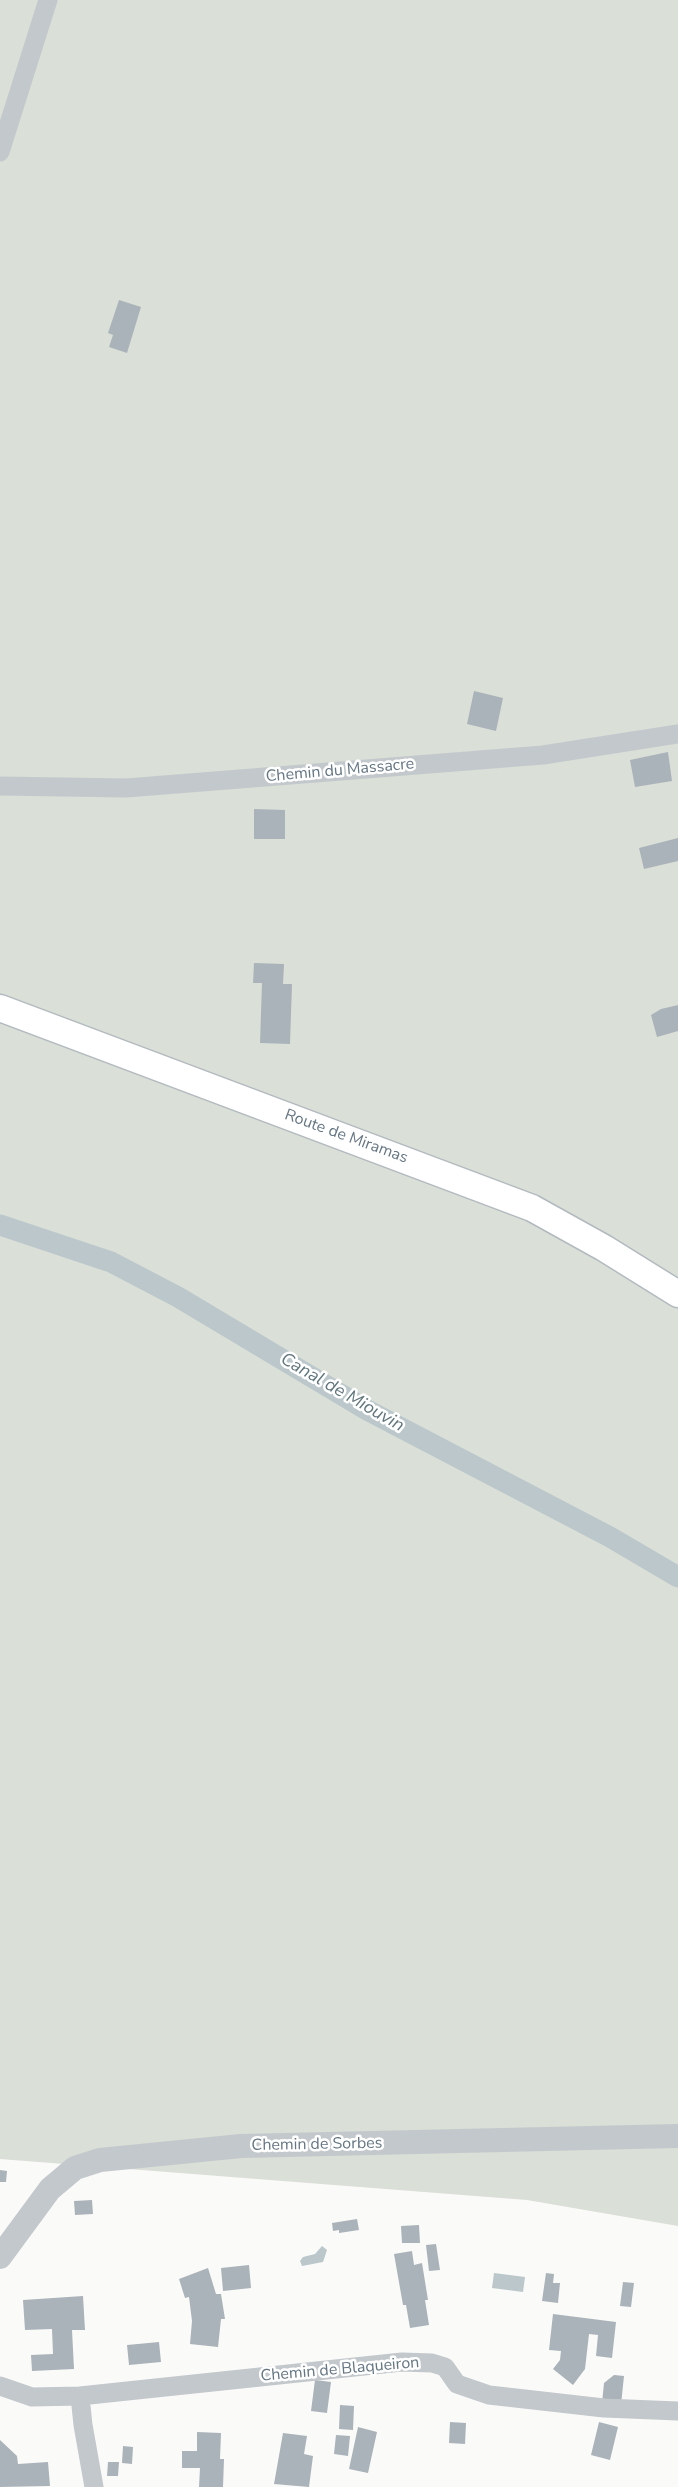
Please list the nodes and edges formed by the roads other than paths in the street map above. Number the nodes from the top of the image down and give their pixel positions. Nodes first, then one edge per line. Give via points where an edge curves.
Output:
1 (48, 0) edge
2 (0, 152) edge
3 (678, 734) edge
4 (0, 786) edge
5 (0, 1008) edge
6 (678, 1294) edge
7 (678, 2136) edge
8 (0, 2257) edge
9 (0, 2386) edge
10 (80, 2396) junction
11 (678, 2411) edge
12 (94, 2487) edge

1 - 2 street
3 - 4 street, Chemin du Massacre via 543,754 126,788
5 - 6 main road, Route de Miramas via 532,1208
7 - 8 street, Chemin de Sorbes via 241,2146 100,2160 76,2168 50,2189
9 - 10 street, Chemin de Blaqueiron via 32,2397
10 - 11 street, Chemin de Blaqueiron via 402,2362 445,2367 457,2384 489,2395 604,2408
10 - 12 street

